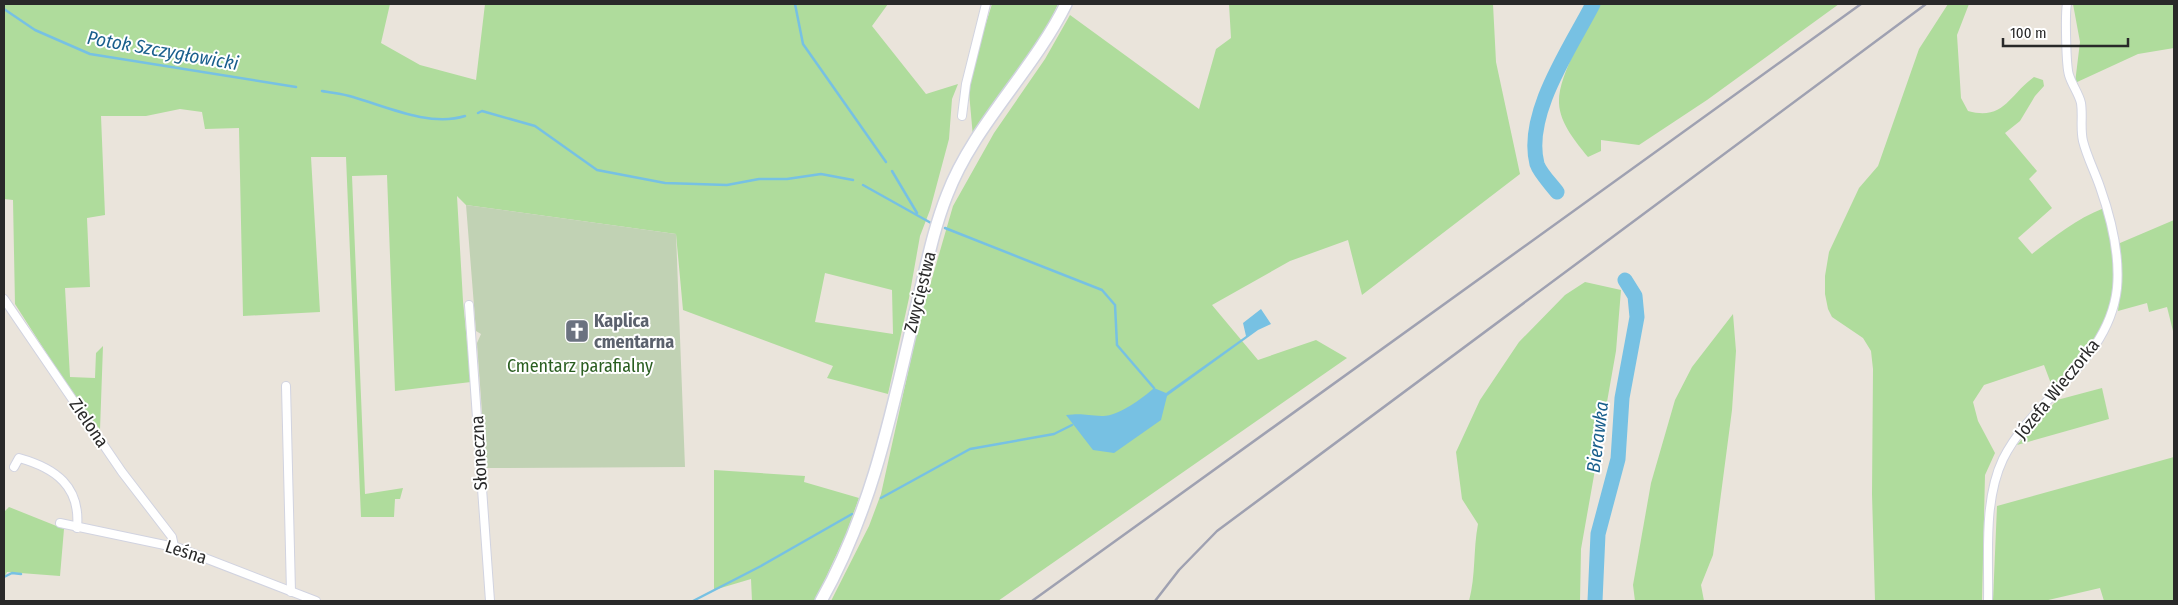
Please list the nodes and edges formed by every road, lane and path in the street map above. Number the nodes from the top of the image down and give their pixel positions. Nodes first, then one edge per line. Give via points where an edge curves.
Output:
1 (986, 4) edge
2 (1066, 4) edge
3 (2067, 4) edge
4 (962, 116) dead end
5 (4, 299) edge
6 (469, 305) dead end
7 (286, 386) dead end
8 (14, 467) dead end
9 (60, 523) dead end
10 (77, 528) junction
11 (174, 546) junction
12 (291, 592) junction
13 (316, 601) edge
14 (490, 601) edge
15 (821, 601) edge
16 (1988, 601) edge

1 - 4 street via 966,84
2 - 15 main road, Zwycięstwa via 1041,49 969,152 949,190 936,229 876,472 852,538
3 - 16 street, Józefa Wieczorka via 2068,70 2081,102 2084,144 2108,212 2117,257 2116,293 2109,320 2099,340 2016,440 2002,463 1990,519
5 - 11 street, Zielona via 122,472 172,537
6 - 14 street, Słoneczna
7 - 12 street
8 - 10 street via 19,458 40,464 60,480 75,496
9 - 10 street, Leśna
10 - 11 street, Leśna
11 - 12 street, Leśna
12 - 13 street, Leśna

